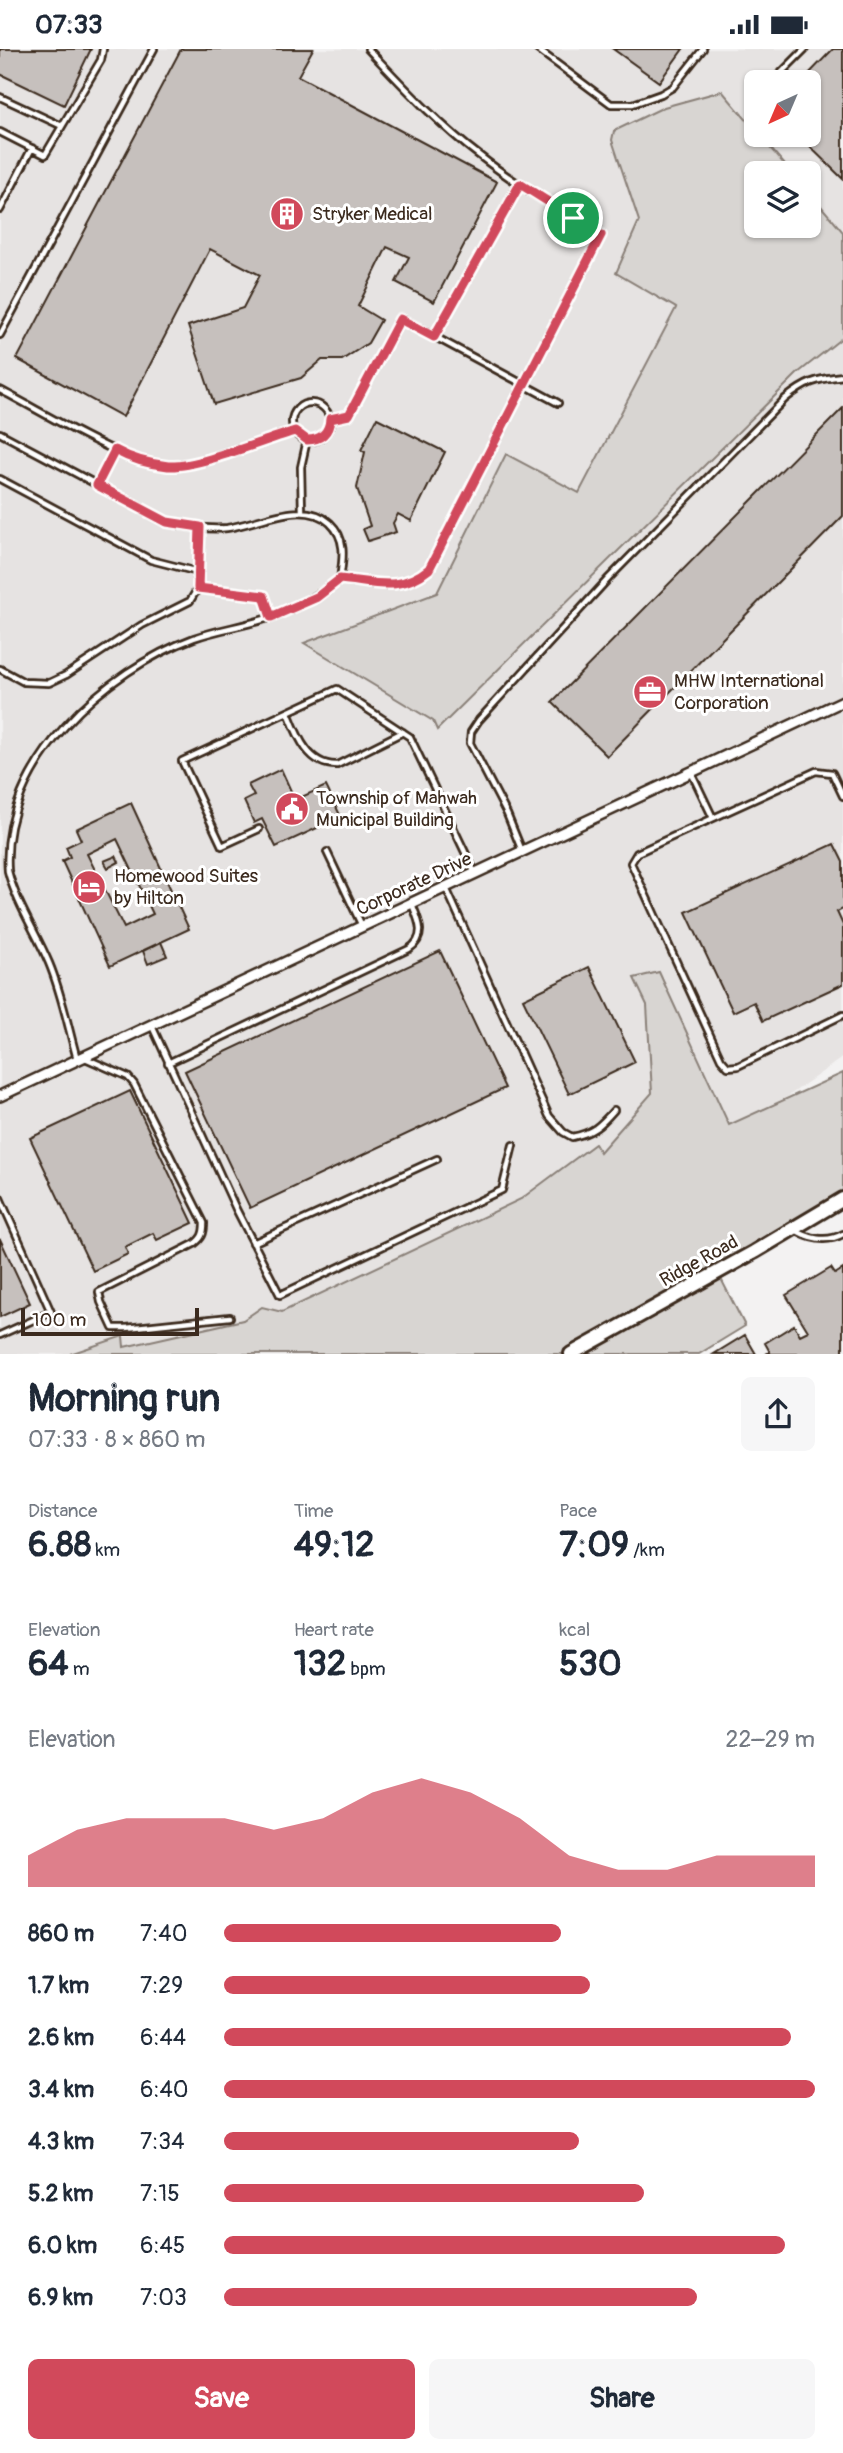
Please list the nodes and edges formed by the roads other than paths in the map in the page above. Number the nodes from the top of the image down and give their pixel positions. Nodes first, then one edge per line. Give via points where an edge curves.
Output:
1 (103, 49) edge
2 (154, 49) edge
3 (368, 49) edge
4 (537, 49) edge
5 (703, 49) edge
6 (805, 49) edge
7 (784, 70) edge
8 (0, 97) edge
9 (62, 127) junction
10 (0, 132) edge
11 (32, 148) junction
12 (520, 184) junction
13 (0, 210) edge
14 (0, 335) edge
15 (434, 337) junction
16 (843, 376) edge
17 (525, 386) junction
18 (0, 390) edge
19 (558, 403) dead end
20 (330, 419) junction
21 (295, 431) junction
22 (0, 433) edge
23 (307, 440) junction
24 (115, 450) junction
25 (0, 479) edge
26 (97, 485) junction
27 (302, 512) junction
28 (200, 527) junction
29 (198, 572) junction
30 (340, 579) junction
31 (198, 588) junction
32 (271, 617) junction
33 (0, 669) edge
34 (843, 701) edge
35 (288, 712) junction
36 (403, 732) junction
37 (31, 759) dead end
38 (691, 772) junction
39 (22, 779) dead end
40 (843, 796) edge
41 (713, 818) junction
42 (258, 829) dead end
43 (327, 852) dead end
44 (522, 852) junction
45 (476, 874) junction
46 (446, 888) junction
47 (412, 904) junction
48 (362, 927) junction
49 (843, 1015) edge
50 (152, 1027) junction
51 (80, 1059) junction
52 (168, 1063) junction
53 (0, 1096) edge
54 (614, 1109) dead end
55 (513, 1145) dead end
56 (437, 1159) dead end
57 (0, 1198) edge
58 (843, 1199) edge
59 (793, 1229) junction
60 (843, 1234) edge
61 (253, 1243) junction
62 (230, 1317) dead end
63 (0, 1335) edge
64 (571, 1354) edge

1 - 9 lane
2 - 14 lane
3 - 12 lane via 419,103
4 - 5 lane via 611,104 633,104 673,87
6 - 7 lane
8 - 9 lane
9 - 11 lane via 45,155
10 - 11 lane
11 - 13 lane
12 - 15 lane
12 - 17 lane via 601,235
15 - 17 lane
15 - 20 lane via 400,319 349,415
16 - 44 lane via 815,379 785,399 609,578 479,720 470,743
17 - 19 lane
17 - 30 lane via 429,569 417,579 394,586
18 - 24 lane
20 - 21 lane via 323,406 309,403 296,410
20 - 23 lane via 327,433
21 - 23 lane
21 - 24 lane via 170,466
22 - 26 lane
23 - 27 lane via 301,467
24 - 26 lane
25 - 29 lane via 151,560
26 - 28 lane via 167,522
27 - 28 lane via 225,528
27 - 30 lane via 323,516 336,529 342,540
28 - 29 lane
29 - 31 lane
30 - 32 lane via 317,597
31 - 32 lane via 264,596
31 - 33 lane via 190,601 49,683 24,682
32 - 37 lane via 194,638 122,673 87,698
34 - 38 street, Corporate Drive
35 - 36 lane via 337,689
35 - 36 lane via 301,743 328,765 338,765
35 - 42 lane via 182,761 222,846
36 - 45 lane via 410,737
38 - 41 lane
38 - 44 street, Corporate Drive
39 - 51 lane via 9,810 5,839 8,869 55,978
40 - 41 lane via 832,773 817,771
41 - 49 lane via 637,853 631,863 721,1059 728,1067 738,1066
43 - 48 lane
44 - 45 street, Corporate Drive
45 - 46 street, Corporate Drive
46 - 47 street, Corporate Drive
46 - 54 lane via 549,1117 572,1137 588,1134
47 - 48 street, Corporate Drive
47 - 52 lane via 421,930 409,949
48 - 50 street, Corporate Drive
50 - 51 street, Corporate Drive
50 - 52 lane
51 - 53 street, Corporate Drive
51 - 62 lane via 128,1077 134,1084 204,1223 201,1239 194,1244 99,1292 113,1328
52 - 61 lane
55 - 61 lane via 502,1190 280,1296
56 - 61 lane
57 - 63 lane via 51,1312
58 - 59 street, Ridge Road
59 - 60 lane via 823,1240
59 - 64 street, Ridge Road

